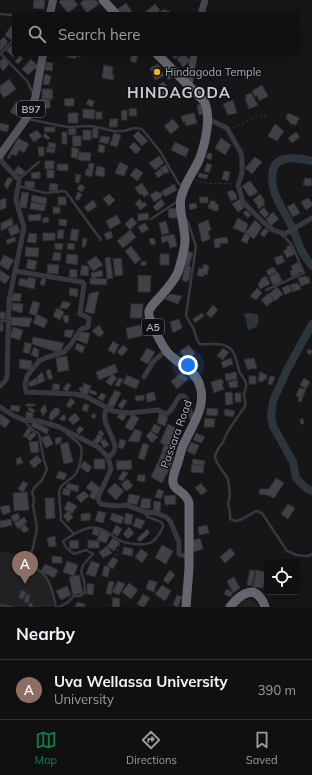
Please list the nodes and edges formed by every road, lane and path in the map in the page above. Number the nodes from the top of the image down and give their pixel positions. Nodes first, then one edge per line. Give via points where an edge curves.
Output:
1 (54, 0) edge
2 (103, 0) edge
3 (205, 0) edge
4 (51, 12) edge
5 (114, 12) edge
6 (202, 12) edge
7 (0, 14) edge
8 (12, 15) edge
9 (12, 41) dead end
10 (43, 56) edge
11 (159, 56) edge
12 (194, 56) edge
13 (189, 85) junction
14 (35, 99) junction
15 (26, 119) junction
16 (208, 119) junction
17 (268, 119) dead end
18 (229, 130) junction
19 (0, 155) edge
20 (39, 162) dead end
21 (19, 180) junction
22 (187, 181) junction
23 (19, 186) junction
24 (238, 186) junction
25 (180, 200) junction
26 (182, 217) junction
27 (312, 218) edge
28 (151, 219) dead end
29 (283, 235) junction
30 (100, 240) dead end
31 (15, 271) junction
32 (266, 290) dead end
33 (0, 321) edge
34 (8, 321) junction
35 (166, 350) junction
36 (144, 377) dead end
37 (0, 386) edge
38 (0, 407) edge
39 (108, 407) junction
40 (24, 420) junction
41 (195, 420) junction
42 (67, 432) junction
43 (108, 457) junction
44 (145, 512) junction
45 (74, 534) junction
46 (121, 541) junction
47 (312, 554) edge
48 (116, 556) dead end
49 (188, 556) junction
50 (0, 606) edge
51 (11, 607) edge
52 (56, 607) edge
53 (59, 607) edge
54 (186, 607) edge
55 (230, 607) edge
56 (265, 607) edge

1 - 4 main road
2 - 5 highway
3 - 6 street
7 - 8 lane
9 - 14 lane via 2,54 27,81
10 - 14 main road, B97
11 - 13 highway, Passara Road / A5
12 - 13 street
13 - 16 highway, Passara Road / A5 via 204,101
14 - 15 main road, B97
15 - 19 main road, B97
15 - 22 lane via 67,127 92,126 114,131 142,129 160,152 178,184
16 - 18 street
16 - 22 highway, Passara Road / A5 via 204,145
17 - 18 path via 261,114
18 - 24 street via 242,159 242,173
19 - 21 street via 3,163
20 - 21 lane
21 - 23 street
22 - 24 path
22 - 25 highway, Passara Road / A5
23 - 30 lane via 45,193 66,192
23 - 31 street via 16,200 24,228
24 - 29 street via 243,202 262,221
25 - 26 highway, Passara Road / A5
25 - 28 lane
26 - 35 highway, Passara Road / A5 via 185,241 178,272 149,312 156,333
26 - 47 lane via 187,220 196,246 186,315 188,321 200,344 224,345 232,351 246,381 245,406 224,437 215,456 228,479 230,519 236,521 256,511 262,513 287,551 304,556
27 - 29 street
29 - 32 lane via 292,245 304,274
31 - 34 street
31 - 39 street via 82,282 84,284 80,314 89,318 88,327 81,329 64,352 39,361 27,376 26,392 75,394
33 - 34 lane
34 - 37 street via 7,376
35 - 36 street via 153,362
35 - 41 highway, Passara Road / A5 via 198,380 202,396 201,407
38 - 40 street
39 - 41 street via 114,411 129,413 158,410 165,414 173,408 180,396 184,396
39 - 43 street via 104,417 115,451
40 - 42 street via 39,421
40 - 52 lane via 39,434 44,465 47,469 32,493 36,528 33,548 28,559 46,576 53,591
41 - 49 highway, Passara Road / A5 via 182,448 173,478 173,485 185,494 189,503
42 - 43 street via 98,447
42 - 45 lane via 81,448 79,470 62,485 59,492 61,520
43 - 44 street via 111,469 98,500 101,504 126,505
44 - 46 lane via 148,517 163,525 158,536 151,543 139,545
44 - 49 street via 156,513 170,521 179,542 179,554
45 - 46 lane via 86,528 97,528
45 - 53 lane via 63,541 68,550 74,554 86,550 93,554 83,565 81,572 85,593 74,596
46 - 48 path
49 - 54 highway, Passara Road / A5
50 - 51 lane
55 - 56 highway via 244,594 253,592 263,601

